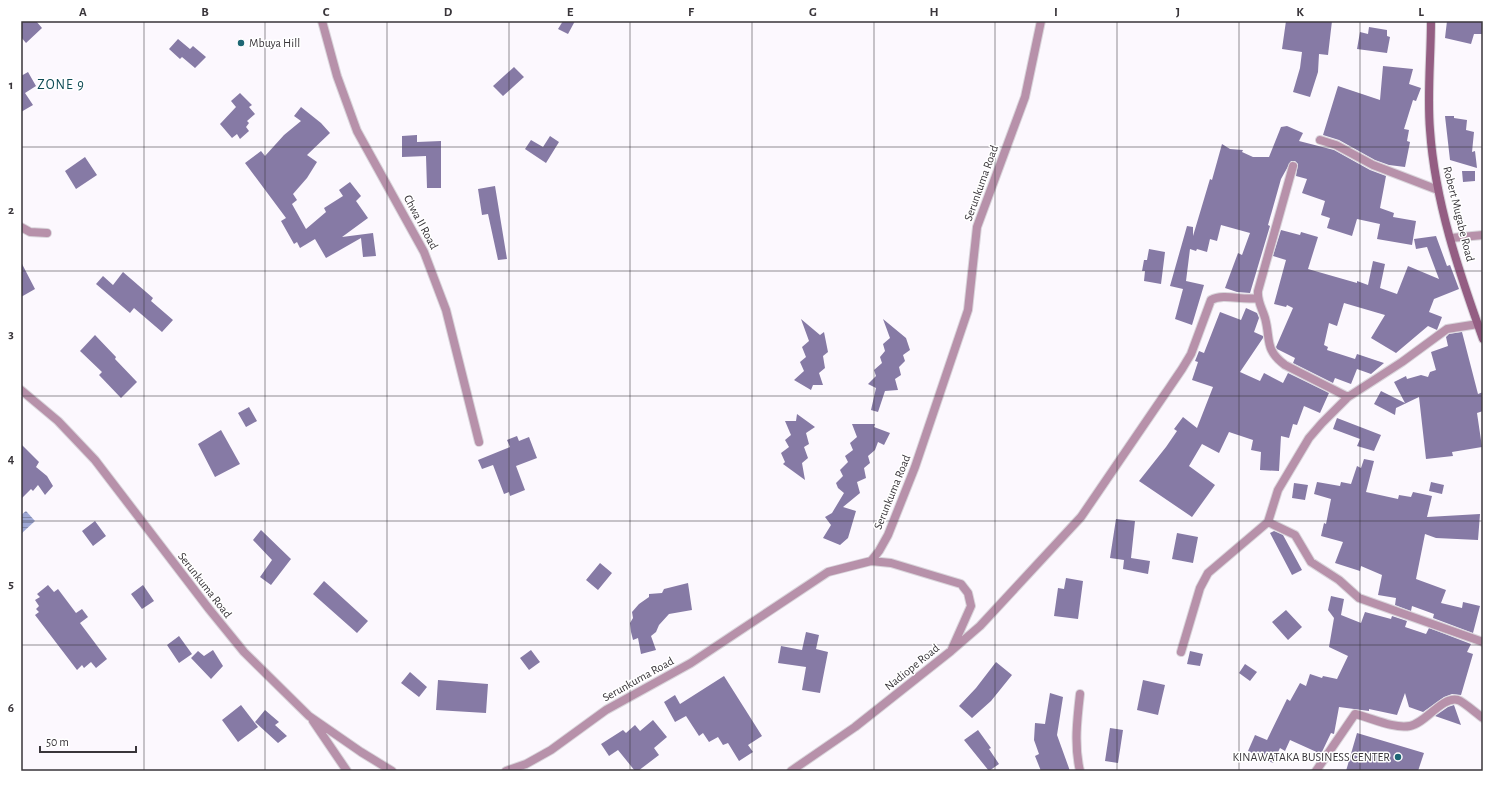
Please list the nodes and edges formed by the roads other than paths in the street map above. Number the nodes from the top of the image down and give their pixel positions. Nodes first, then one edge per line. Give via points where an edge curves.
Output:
1 (322, 21) edge
2 (1041, 21) edge
3 (1432, 21) edge
4 (1320, 140) dead end
5 (1293, 166) dead end
6 (1438, 190) junction
7 (21, 227) edge
8 (47, 233) dead end
9 (1483, 235) edge
10 (1450, 238) junction
11 (1258, 298) junction
12 (1478, 324) junction
13 (1483, 338) edge
14 (21, 390) edge
15 (1348, 397) junction
16 (479, 442) dead end
17 (1268, 522) junction
18 (871, 561) junction
19 (1483, 642) edge
20 (951, 651) junction
21 (1181, 652) dead end
22 (1080, 694) dead end
23 (309, 716) junction
24 (1483, 718) edge
25 (347, 771) edge
26 (392, 771) edge
27 (506, 771) edge
28 (791, 771) edge
29 (1080, 771) edge
30 (1316, 771) edge

1 - 16 street, Chwa II Road via 356,131 430,267 446,310
2 - 18 street, Serunkuma Road via 1025,97 977,227 968,310 915,467 888,535
3 - 6 street, Robert Mugabe Road via 1430,129
4 - 6 street via 1336,145 1373,165
5 - 11 street
6 - 10 street, Robert Mugabe Road
7 - 8 street via 30,232
9 - 10 street
10 - 12 street, Robert Mugabe Road
11 - 15 street via 1265,318 1268,342 1276,358
11 - 20 street via 1219,297 1211,300 1191,354 1081,517 980,626
12 - 13 street, Robert Mugabe Road
12 - 15 street via 1447,329
14 - 23 street, Serunkuma Road via 58,421 95,460 208,610 244,652
15 - 17 street via 1305,444 1278,490
17 - 19 street via 1295,535 1311,562 1339,580 1359,598
17 - 21 street via 1208,573 1200,588
18 - 20 street, Nadiope Road via 891,563 961,584 968,593 971,606
18 - 27 street, Serunkuma Road via 828,572 691,663 606,710 551,750 526,764
20 - 28 street, Nadiope Road via 856,727
22 - 29 street via 1077,722 1077,756
23 - 25 street
23 - 26 street, Serunkuma Road
24 - 30 street via 1458,700 1449,701 1411,726 1399,726 1355,714

